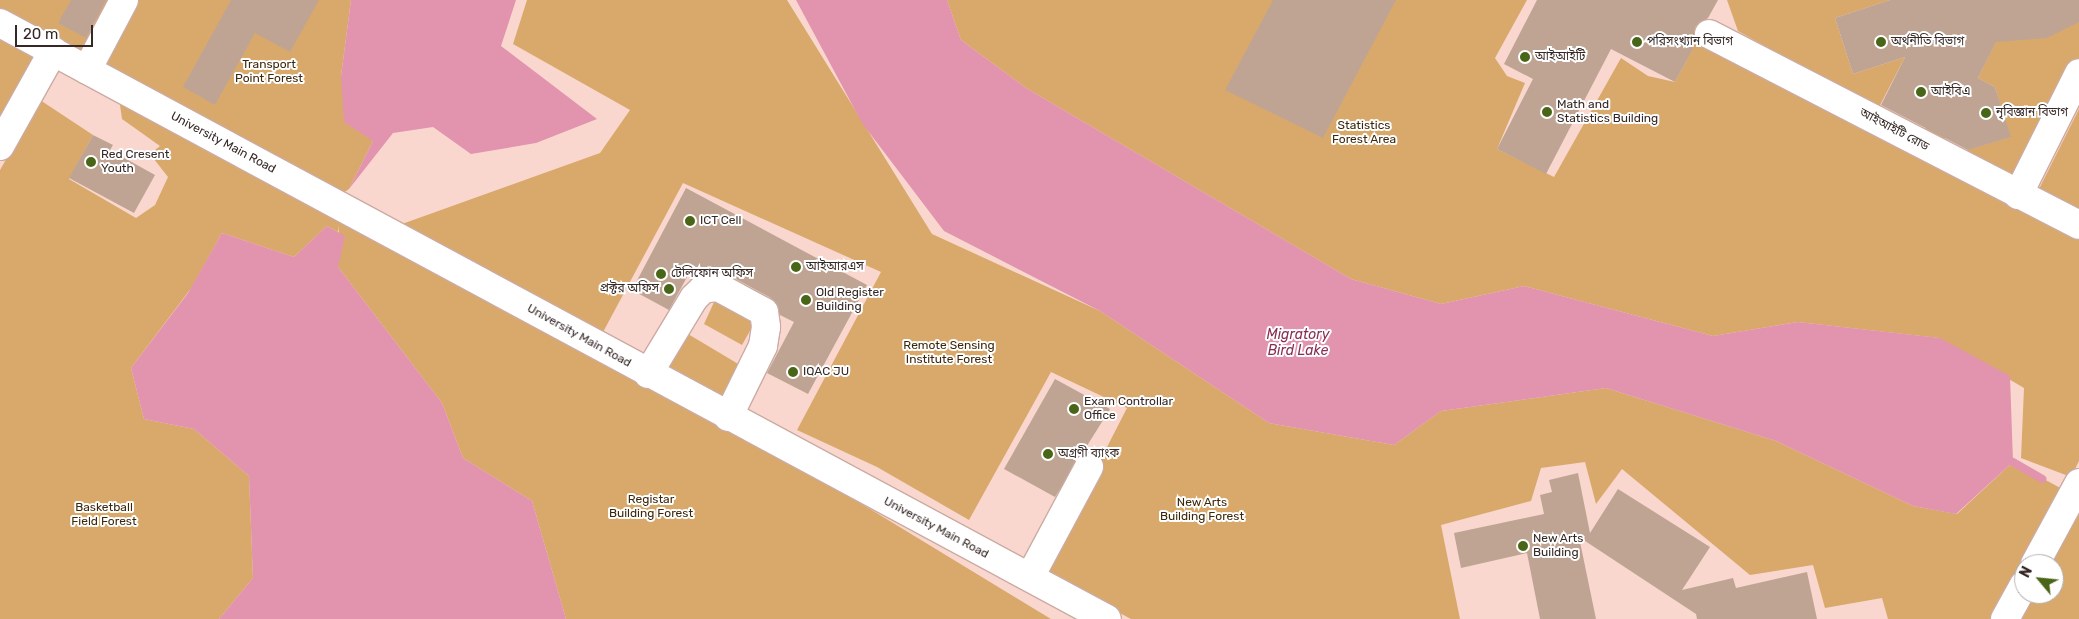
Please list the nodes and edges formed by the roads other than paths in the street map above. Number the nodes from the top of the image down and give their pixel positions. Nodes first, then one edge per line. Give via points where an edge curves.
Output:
1 (124, 0) edge
2 (0, 22) edge
3 (1710, 34) dead end
4 (53, 51) junction
5 (87, 70) junction
6 (2079, 73) edge
7 (0, 146) edge
8 (2018, 195) junction
9 (2079, 225) edge
10 (648, 374) junction
11 (728, 417) junction
12 (1089, 466) dead end
13 (2079, 483) edge
14 (2079, 501) edge
15 (2040, 554) edge
16 (2051, 554) edge
17 (1030, 577) junction
18 (2014, 602) edge
19 (2025, 604) edge
20 (1107, 619) edge
21 (2005, 619) edge
22 (2017, 619) edge

1 - 5 street
2 - 4 street, University Main Road
3 - 8 street, আইআইটি রোড
4 - 5 street, University Main Road
4 - 7 street
5 - 10 street, University Main Road via 365,217
6 - 8 street
8 - 9 street, আইআইটি রোড
10 - 11 street, University Main Road
10 - 11 street via 703,289 718,287 733,295 764,312 766,327 763,346
11 - 17 street, University Main Road
12 - 17 street
13 - 15 street
14 - 16 street
17 - 20 street, University Main Road
18 - 21 street
19 - 22 street

